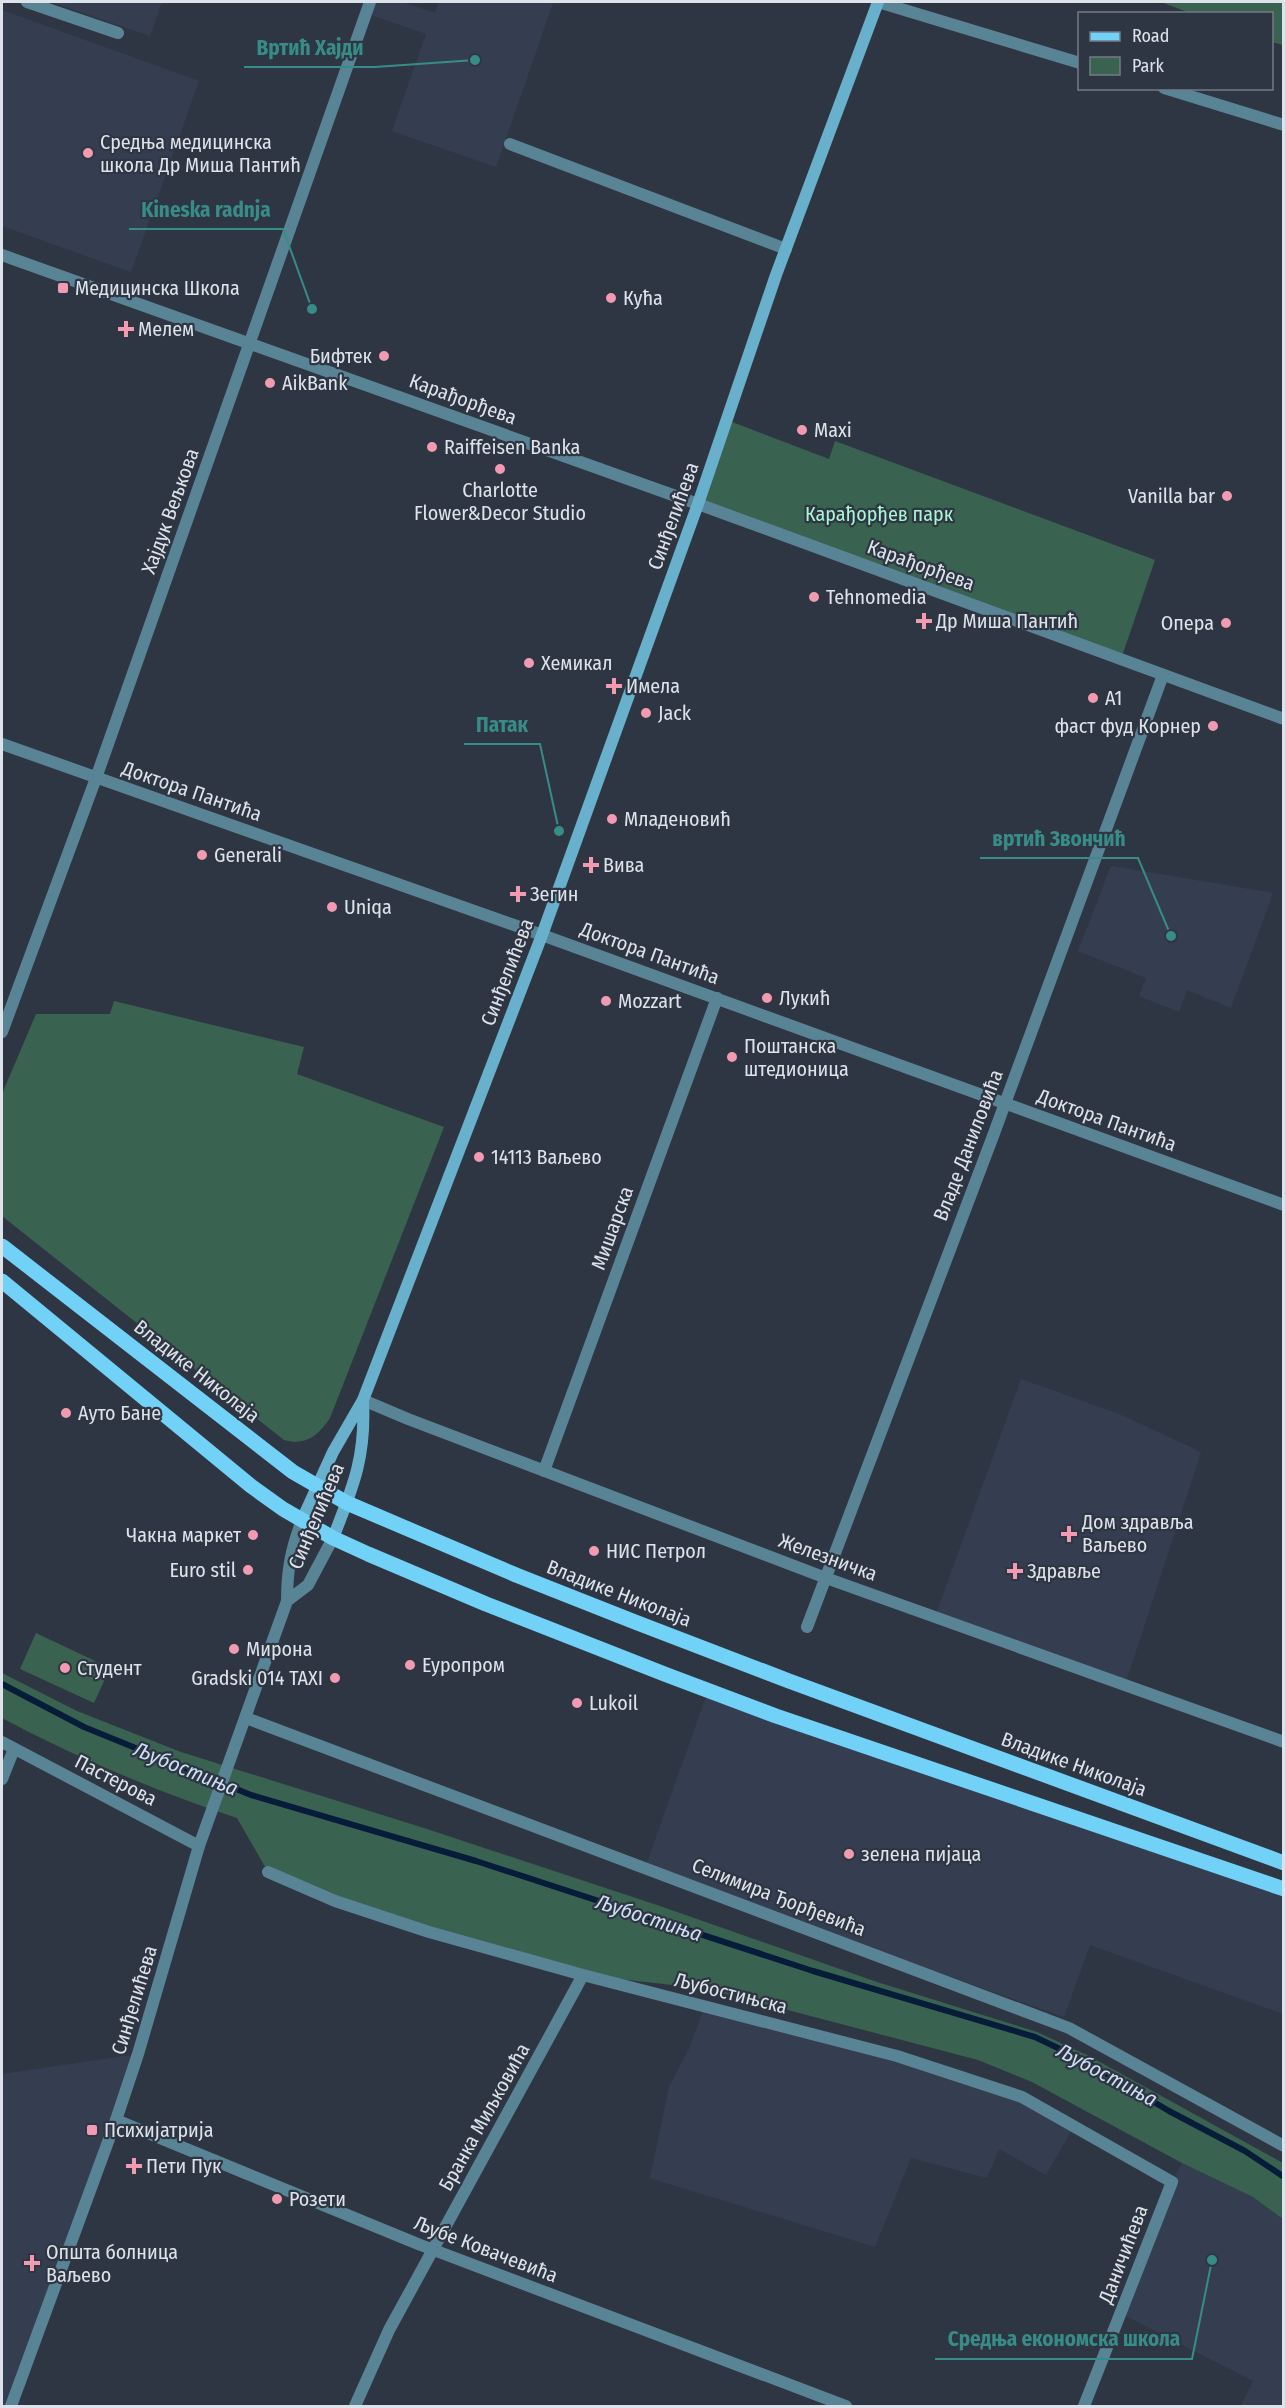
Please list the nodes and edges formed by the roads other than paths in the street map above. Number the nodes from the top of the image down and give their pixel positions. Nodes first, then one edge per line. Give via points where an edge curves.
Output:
1 (27, 2) edge
2 (370, 2) edge
3 (878, 2) edge
4 (118, 33) dead end
5 (1078, 62) edge
6 (1170, 90) edge
7 (1284, 125) edge
8 (510, 144) dead end
9 (786, 249) junction
10 (2, 255) edge
11 (250, 344) junction
12 (698, 504) junction
13 (1162, 675) junction
14 (1284, 719) edge
15 (2, 744) edge
16 (96, 778) junction
17 (542, 935) junction
18 (717, 998) junction
19 (2, 1032) edge
20 (1005, 1104) junction
21 (1284, 1205) edge
22 (2, 1246) edge
23 (2, 1281) edge
24 (363, 1400) junction
25 (544, 1471) junction
26 (318, 1486) junction
27 (347, 1503) junction
28 (302, 1520) junction
29 (333, 1538) junction
30 (826, 1578) junction
31 (287, 1601) junction
32 (807, 1627) dead end
33 (246, 1718) junction
34 (2, 1742) edge
35 (1284, 1742) edge
36 (14, 1749) junction
37 (2, 1779) edge
38 (199, 1845) junction
39 (1284, 1863) edge
40 (268, 1872) dead end
41 (1284, 1889) edge
42 (583, 1975) junction
43 (116, 2120) junction
44 (1284, 2146) edge
45 (1172, 2182) joint
46 (434, 2250) junction
47 (11, 2406) edge
48 (355, 2406) edge
49 (846, 2406) edge
50 (1084, 2406) edge

1 - 4 street
2 - 11 street, Хајдук Вељкова
3 - 5 street
3 - 9 main road, Синђелићева
6 - 7 street
8 - 9 street
9 - 12 main road, Синђелићева
10 - 11 street, Карађорђева
11 - 12 street, Карађорђева
11 - 16 street, Хајдук Вељкова
12 - 13 street, Карађорђева
12 - 17 main road, Синђелићева
13 - 14 street, Карађорђева
13 - 20 street, Владе Даниловића
15 - 16 street, Доктора Пантића
16 - 17 street, Доктора Пантића
16 - 19 street, Хајдук Вељкова
17 - 18 street, Доктора Пантића
17 - 24 main road, Синђелићева
18 - 20 street, Доктора Пантића
18 - 25 street, Мишарска
20 - 21 street, Доктора Пантића
20 - 30 street, Владе Даниловића
22 - 26 main road, Владике Николаја via 293,1472
23 - 28 main road via 251,1486
24 - 25 street, Железничка
24 - 26 main road, Синђелићева
24 - 27 main road, Синђелићева via 360,1464
25 - 30 street, Железничка
26 - 27 main road, Владике Николаја
26 - 28 main road, Синђелићева
27 - 29 main road, Синђелићева
27 - 39 main road, Владике Николаја via 624,1618
28 - 29 main road
28 - 31 street, Синђелићева via 290,1554
29 - 31 street, Синђелићева via 308,1585
29 - 41 main road via 486,1604 776,1716
30 - 32 street, Владе Даниловића
30 - 35 street, Железничка
31 - 33 street, Синђелићева
33 - 38 street, Синђелићева
33 - 44 street, Селимира Ђорђевића via 1069,2028
34 - 36 street, Пастерова
36 - 37 street
36 - 38 street, Пастерова
38 - 43 street, Синђелићева
40 - 42 street, Љубостињска via 381,1918
42 - 45 street, Љубостињска via 897,2056 1022,2097
42 - 46 street, Бранка Миљковића
43 - 46 street, Љубе Ковачевића
43 - 47 street, Синђелићева
45 - 50 street, Даничићева
46 - 48 street, Бранка Миљковића via 389,2330
46 - 49 street, Љубе Ковачевића

